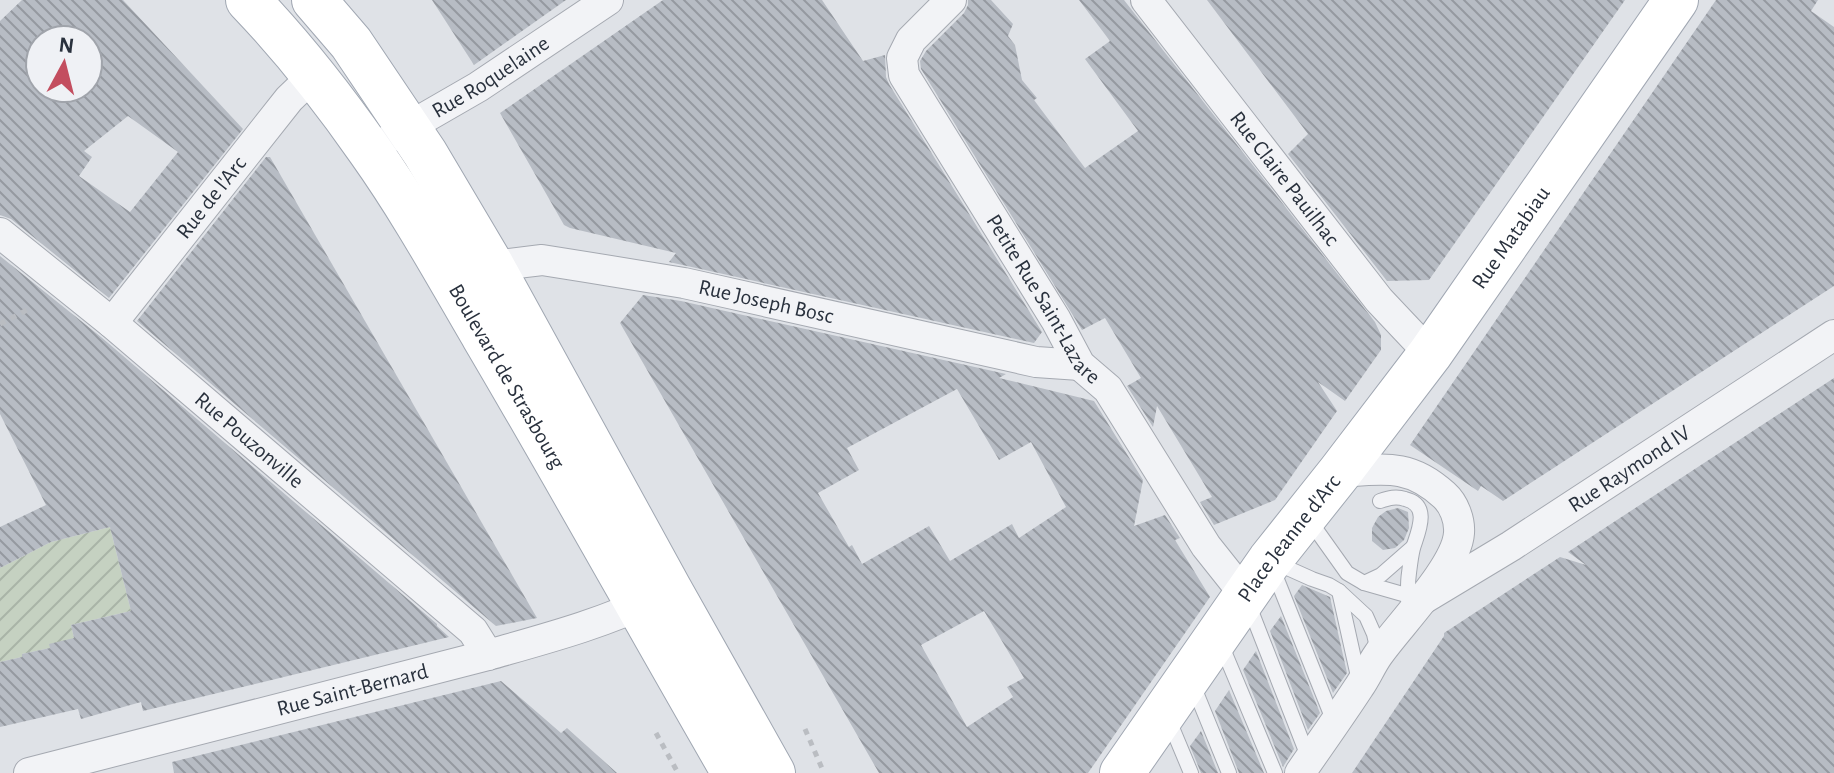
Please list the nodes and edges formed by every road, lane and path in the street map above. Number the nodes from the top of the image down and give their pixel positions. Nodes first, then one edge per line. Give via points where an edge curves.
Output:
1 (248, 0) edge
2 (314, 0) edge
3 (608, 0) edge
4 (951, 0) edge
5 (1146, 0) edge
6 (1676, 0) edge
7 (302, 87) junction
8 (407, 127) junction
9 (370, 150) junction
10 (0, 233) edge
11 (492, 266) junction
12 (453, 285) junction
13 (27, 310) dead end
14 (112, 323) junction
15 (0, 324) edge
16 (1834, 335) edge
17 (1430, 354) junction
18 (1080, 365) junction
19 (1340, 472) junction
20 (1380, 501) dead end
21 (1305, 514) junction
22 (1414, 547) junction
23 (1270, 560) junction
24 (1364, 583) junction
25 (1339, 591) junction
26 (1245, 595) junction
27 (654, 598) junction
28 (1413, 604) junction
29 (1218, 635) junction
30 (488, 655) junction
31 (1378, 655) junction
32 (1360, 686) junction
33 (1177, 693) junction
34 (1334, 722) junction
35 (805, 729) dead end
36 (656, 733) dead end
37 (1136, 759) edge
38 (1304, 766) edge
39 (29, 773) edge
40 (678, 773) edge
41 (734, 773) edge
42 (773, 773) edge
43 (824, 773) edge
44 (1191, 773) edge
45 (1229, 773) edge
46 (1275, 773) edge

1 - 7 main road, Boulevard de Strasbourg
2 - 8 main road, Boulevard de Strasbourg via 351,43
3 - 8 street, Rue Roquelaine via 478,87
4 - 18 street, Petite Rue Saint-Lazare via 911,40 902,58 904,75
5 - 17 street, Rue Claire Pauilhac via 1379,300
6 - 17 main road, Rue Matabiau
7 - 9 main road, Boulevard de Strasbourg
7 - 14 street, Rue de l'Arc
8 - 9 street, Rue Roquelaine
8 - 11 main road, Boulevard de Strasbourg
9 - 12 main road, Boulevard de Strasbourg
10 - 14 street, Rue Pouzonville
11 - 12 street, Rue Joseph Bosc
11 - 18 street, Rue Joseph Bosc via 542,260 684,283 1036,362
11 - 27 main road, Boulevard de Strasbourg
12 - 27 main road, Boulevard de Strasbourg via 558,463
13 - 15 path
14 - 30 street, Rue Pouzonville via 473,631
16 - 28 street, Rue Raymond IV
17 - 19 main road, Rue Matabiau
18 - 26 street, Petite Rue Saint-Lazare via 1108,389 1206,546
19 - 21 main road, Place Jeanne d'Arc
19 - 28 street, Place Jeanne d'Arc via 1395,469 1417,476 1448,499 1458,517 1453,554
20 - 22 lane via 1400,497 1418,508 1420,533
21 - 23 main road, Place Jeanne d'Arc
21 - 24 lane via 1347,573
22 - 24 lane
22 - 28 lane via 1407,584
23 - 25 lane
23 - 26 main road, Place Jeanne d'Arc
23 - 34 lane
24 - 28 lane
25 - 31 lane via 1366,616
25 - 32 lane
26 - 29 main road, Place Jeanne d'Arc
26 - 38 lane
27 - 30 street, Rue Saint-Bernard
27 - 41 main road, Boulevard de Strasbourg
27 - 42 main road, Boulevard de Strasbourg
28 - 31 street, Place Jeanne d'Arc
29 - 33 main road, Place Jeanne d'Arc
29 - 46 lane
30 - 39 street, Rue Saint-Bernard
31 - 32 street, Place Jeanne d'Arc
32 - 34 street, Place Jeanne d'Arc
33 - 37 main road, Place Jeanne d'Arc
33 - 44 lane
33 - 45 lane
34 - 38 street, Place Jeanne d'Arc
35 - 43 path
36 - 40 path

